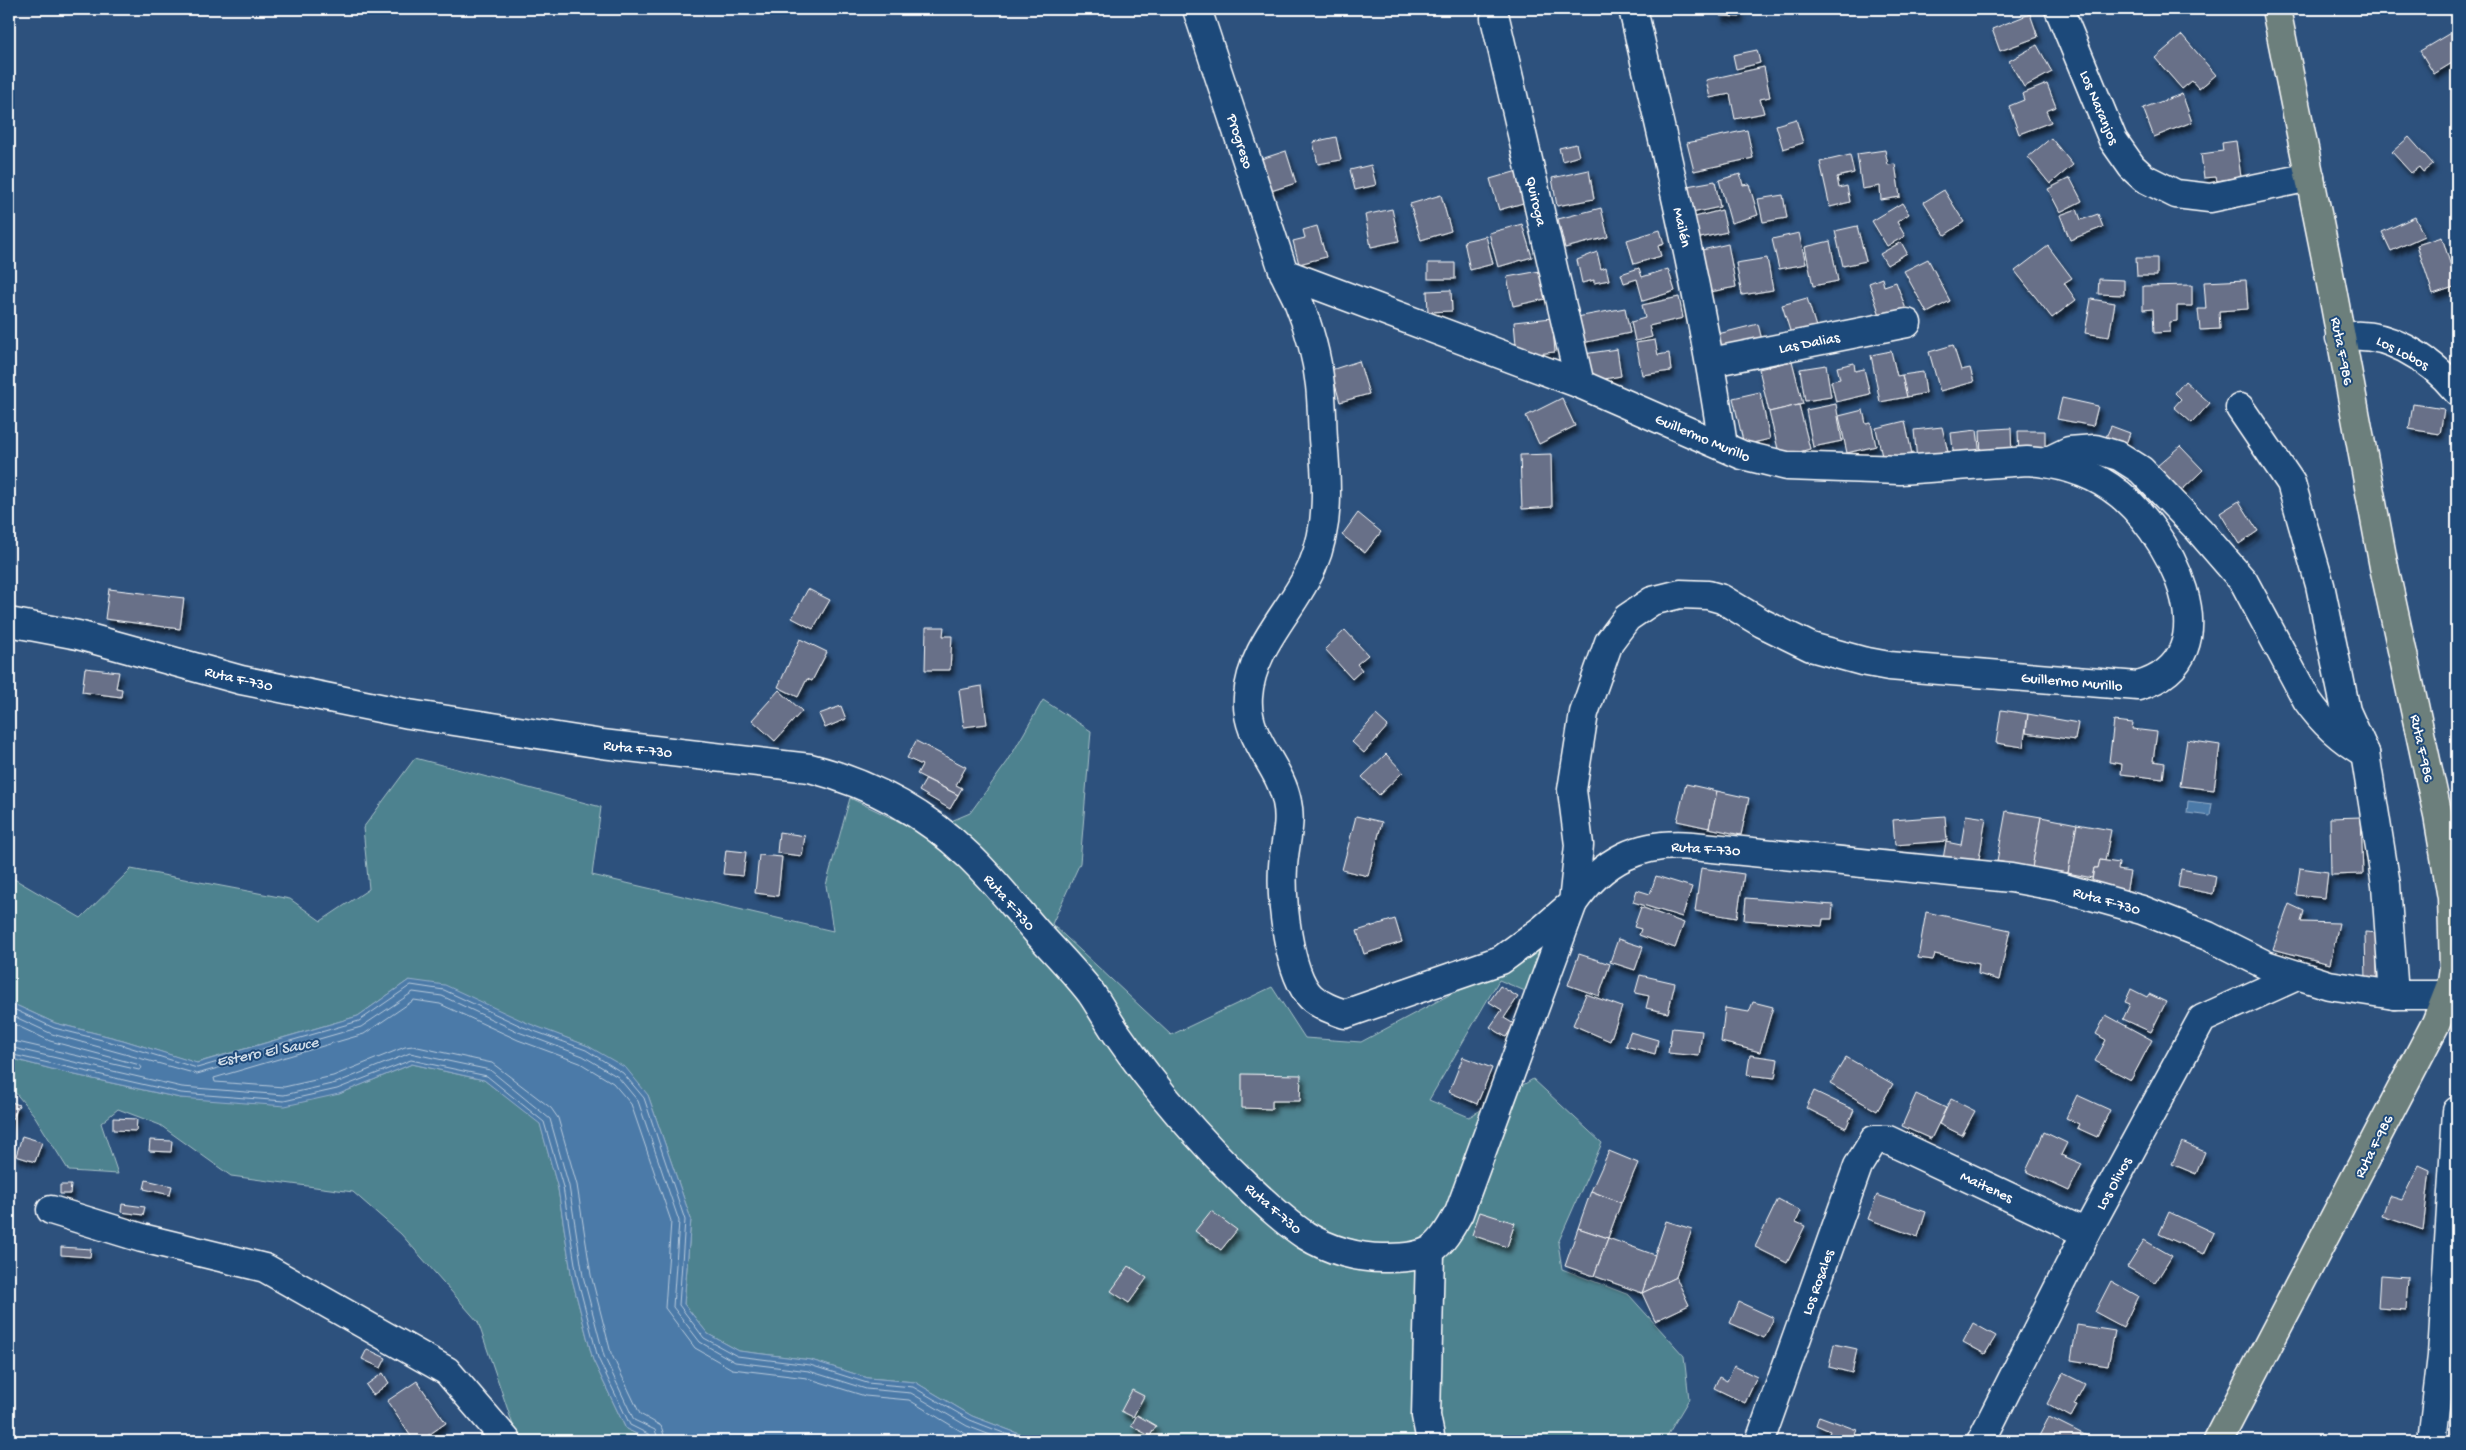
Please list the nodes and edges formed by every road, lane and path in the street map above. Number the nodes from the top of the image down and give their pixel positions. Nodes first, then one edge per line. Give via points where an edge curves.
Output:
1 (1197, 9) edge
2 (1633, 9) edge
3 (2058, 9) edge
4 (2276, 9) edge
5 (1495, 18) dead end
6 (2310, 177) junction
7 (1284, 274) junction
8 (1907, 323) dead end
9 (2340, 338) junction
10 (1711, 362) junction
11 (1580, 384) junction
12 (2457, 391) edge
13 (2240, 408) dead end
14 (1723, 446) junction
15 (2046, 462) junction
16 (9, 622) edge
17 (2365, 753) junction
18 (1573, 903) junction
19 (2297, 976) junction
20 (2394, 995) junction
21 (2452, 996) edge
22 (2457, 1112) edge
23 (1888, 1140) joint
24 (51, 1210) dead end
25 (2086, 1233) junction
26 (1430, 1252) junction
27 (2449, 1357) edge
28 (507, 1441) edge
29 (1432, 1441) edge
30 (1760, 1441) edge
31 (1981, 1441) edge
32 (2218, 1441) edge
33 (2432, 1441) edge

1 - 7 street, Progreso
2 - 10 street, Mailén
3 - 6 street, Los Naranjos via 2113,140 2144,178 2176,194 2210,198
4 - 6 main road, Ruta F-986
5 - 11 street, Quiroga
6 - 9 main road, Ruta F-986
7 - 11 street, Guillermo Murillo
7 - 18 street, Progreso via 1301,309 1320,384 1326,521 1313,566 1267,642 1250,684 1248,702 1259,745 1277,774 1288,804 1283,894 1298,976 1312,997 1327,1008 1345,1014 1501,960 1543,930
8 - 10 street, Las Dalias
9 - 12 street, Los Lobos via 2362,335 2384,339 2416,356
9 - 21 main road, Ruta F-986 via 2452,898 2455,954
10 - 14 street, Mailén
11 - 14 street, Guillermo Murillo
13 - 17 street via 2291,483 2320,585 2346,711
14 - 15 street, Guillermo Murillo via 1762,461 1803,466 1900,470
15 - 17 street via 2068,451 2095,449 2119,456 2141,470 2244,582 2307,700 2320,718 2335,734
15 - 18 street, Guillermo Murillo via 2081,472 2111,487 2140,514 2160,539 2180,582 2188,626 2184,649 2171,670 2150,683 2125,686 1889,666 1811,646 1722,599 1708,595 1680,594 1652,602 1627,618 1609,642 1584,713 1572,790 1579,845
16 - 26 street, Ruta F-730 via 78,635 241,680 408,714 602,744 782,764 819,770 864,785 912,809 940,829 971,858 1090,993 1175,1110 1234,1173 1289,1224 1323,1244 1362,1256 1398,1258
17 - 20 street via 2386,885
18 - 19 street, Ruta F-730 via 1598,873 1628,854 1660,846 1693,846 2001,877 2060,887 2142,910
18 - 26 street, Ruta F-730 via 1459,1213 1447,1234
19 - 20 street, Ruta F-730 via 2345,988
19 - 25 street, Los Olivos via 2202,1019
20 - 21 street, Ruta F-730
21 - 32 main road, Ruta F-986
22 - 27 street
23 - 25 street, Maitenes
23 - 30 street, Los Rosales via 1874,1140 1858,1166
24 - 28 street via 142,1238 265,1268 447,1371
25 - 31 street, Los Olivos
26 - 29 street via 1426,1416
27 - 33 street

